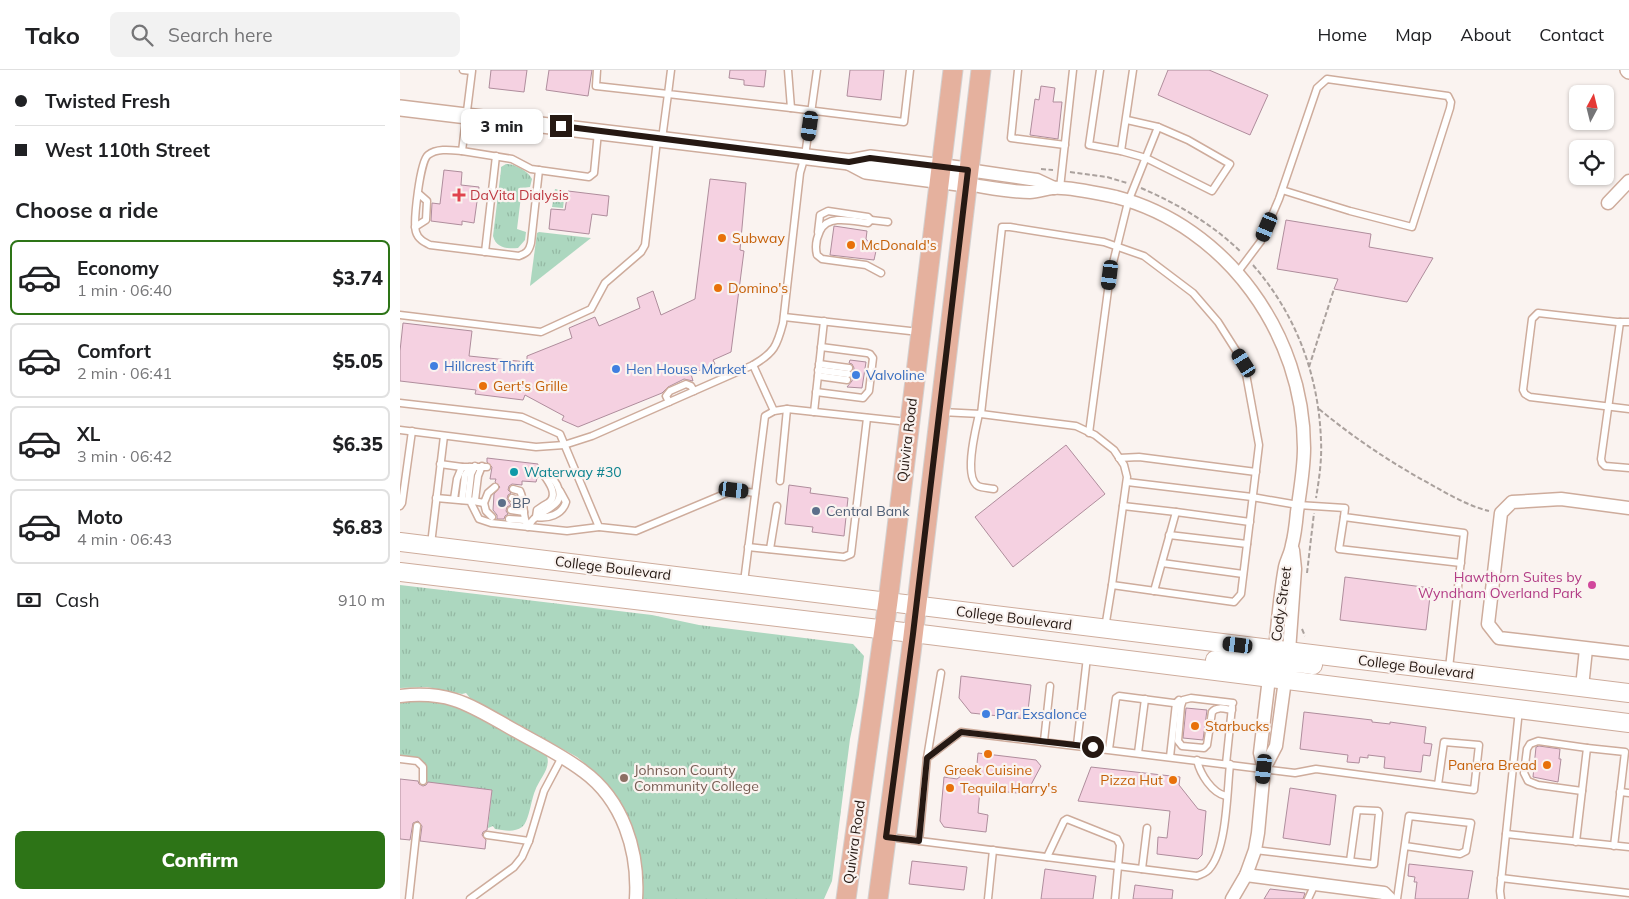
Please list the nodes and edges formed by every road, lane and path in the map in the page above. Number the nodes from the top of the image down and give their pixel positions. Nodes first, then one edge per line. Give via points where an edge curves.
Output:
1 (463, 70) edge
2 (597, 70) edge
3 (671, 70) edge
4 (788, 70) edge
5 (817, 70) edge
6 (910, 70) edge
7 (952, 70) edge
8 (981, 70) edge
9 (1018, 70) edge
10 (1073, 70) edge
11 (1100, 70) edge
12 (1133, 70) edge
13 (472, 71) edge
14 (668, 94) junction
15 (400, 108) edge
16 (790, 108) junction
17 (812, 111) junction
18 (467, 115) junction
19 (1127, 120) junction
20 (1158, 127) junction
21 (598, 131) junction
22 (660, 139) junction
23 (1065, 145) junction
24 (462, 150) junction
25 (1121, 151) junction
26 (496, 156) junction
27 (805, 156) junction
28 (1146, 158) junction
29 (1034, 168) dead end
30 (539, 170) junction
31 (1062, 171) junction
32 (940, 174) junction
33 (967, 177) junction
34 (1629, 181) edge
35 (1135, 186) junction
36 (1057, 188) junction
37 (1282, 190) junction
38 (419, 194) junction
39 (1128, 202) junction
40 (1608, 203) dead end
41 (871, 220) junction
42 (888, 222) dead end
43 (415, 227) junction
44 (817, 237) junction
45 (1117, 246) junction
46 (485, 252) junction
47 (1247, 259) junction
48 (881, 273) dead end
49 (1237, 273) junction
50 (1334, 289) dead end
51 (400, 315) edge
52 (784, 317) junction
53 (824, 321) junction
54 (1620, 322) junction
55 (1629, 322) edge
56 (920, 332) junction
57 (821, 347) junction
58 (754, 365) junction
59 (1309, 367) junction
60 (818, 370) junction
61 (816, 392) junction
62 (400, 403) edge
63 (1609, 406) junction
64 (787, 409) junction
65 (1629, 409) edge
66 (1319, 410) junction
67 (774, 411) junction
68 (814, 412) junction
69 (939, 412) junction
70 (980, 414) junction
71 (867, 418) junction
72 (909, 422) junction
73 (400, 430) edge
74 (412, 432) junction
75 (1090, 433) junction
76 (444, 436) junction
77 (564, 445) junction
78 (1119, 458) junction
79 (440, 464) junction
80 (462, 467) junction
81 (472, 467) junction
82 (1629, 468) edge
83 (1256, 472) junction
84 (780, 481) dead end
85 (1127, 482) junction
86 (495, 487) dead end
87 (513, 489) dead end
88 (994, 489) dead end
89 (755, 493) junction
90 (494, 496) dead end
91 (1252, 497) junction
92 (436, 498) junction
93 (512, 498) dead end
94 (465, 500) junction
95 (485, 500) junction
96 (524, 504) junction
97 (1298, 505) junction
98 (400, 506) edge
99 (776, 506) dead end
100 (1123, 506) junction
101 (1315, 506) junction
102 (493, 508) dead end
103 (1629, 508) edge
104 (510, 510) dead end
105 (524, 512) junction
106 (545, 512) junction
107 (1176, 512) junction
108 (1501, 513) junction
109 (492, 517) dead end
110 (536, 517) junction
111 (1344, 517) junction
112 (510, 519) dead end
113 (524, 520) junction
114 (1250, 522) junction
115 (528, 527) junction
116 (599, 527) junction
117 (1169, 535) junction
118 (400, 542) edge
119 (1247, 544) junction
120 (431, 546) junction
121 (748, 546) junction
122 (770, 549) junction
123 (1162, 563) junction
124 (1461, 563) junction
125 (400, 572) edge
126 (1243, 574) junction
127 (1306, 580) dead end
128 (744, 584) junction
129 (1112, 585) junction
130 (1154, 591) junction
131 (888, 601) junction
132 (916, 606) junction
133 (1300, 626) dead end
134 (1105, 629) junction
135 (883, 630) junction
136 (913, 634) junction
137 (1305, 636) dead end
138 (1282, 650) junction
139 (1586, 650) junction
140 (1629, 654) edge
141 (1088, 656) junction
142 (1156, 664) junction
143 (1401, 665) junction
144 (1448, 671) junction
145 (941, 673) dead end
146 (1277, 679) junction
147 (1050, 686) dead end
148 (1582, 687) junction
149 (1629, 693) edge
150 (400, 696) edge
151 (1145, 699) junction
152 (1178, 703) junction
153 (1232, 706) junction
154 (1519, 708) junction
155 (1629, 723) edge
156 (1044, 741) junction
157 (1077, 745) junction
158 (1587, 748) junction
159 (1109, 749) junction
160 (1627, 752) edge
161 (1138, 753) junction
162 (562, 757) junction
163 (1170, 757) junction
164 (400, 758) edge
165 (927, 758) junction
166 (1197, 760) junction
167 (1228, 764) junction
168 (1264, 769) junction
169 (423, 781) dead end
170 (1438, 786) junction
171 (1582, 790) junction
172 (1620, 792) junction
173 (1629, 793) edge
174 (1226, 796) junction
175 (417, 826) dead end
176 (1147, 828) dead end
177 (1506, 834) junction
178 (487, 835) dead end
179 (886, 837) junction
180 (529, 841) junction
181 (919, 841) junction
182 (1576, 842) junction
183 (1405, 846) junction
184 (1614, 846) junction
185 (1629, 848) edge
186 (993, 850) junction
187 (1255, 850) junction
188 (1047, 857) junction
189 (1350, 862) junction
190 (1118, 867) junction
191 (1142, 870) junction
192 (1246, 875) junction
193 (1501, 878) junction
194 (1315, 884) junction
195 (1629, 893) edge
196 (844, 895) edge
197 (409, 899) edge
198 (470, 899) edge
199 (636, 899) edge
200 (878, 899) edge
201 (988, 899) edge
202 (1114, 899) edge
203 (1232, 899) edge
204 (1308, 899) edge
205 (1390, 899) edge
206 (1397, 899) edge
207 (1501, 899) edge

1 - 13 lane
2 - 14 lane via 596,86
3 - 14 lane
4 - 16 lane
5 - 17 lane
6 - 17 lane via 904,122
7 - 32 main road, Quivira Road
8 - 33 main road, Quivira Road
9 - 23 lane via 1011,138
10 - 23 lane
11 - 25 lane via 1089,145
12 - 19 lane
13 - 18 lane
14 - 16 lane
14 - 22 lane
15 - 18 street
16 - 17 lane
17 - 27 lane
18 - 21 street
18 - 24 lane
19 - 20 lane
19 - 25 lane
20 - 28 lane
20 - 28 lane via 1230,164 1212,191
21 - 22 street
21 - 30 lane via 594,173 589,177
22 - 27 street
22 - 51 lane via 645,244 641,252 605,283 591,309 541,332
23 - 31 lane
24 - 26 lane
24 - 38 lane via 441,150 428,155 424,160
25 - 28 lane
26 - 30 lane
26 - 46 lane
27 - 32 street via 849,162 870,158
27 - 52 lane via 800,172
28 - 35 lane
29 - 31 path
30 - 46 lane via 529,251 519,256
31 - 35 path via 1106,177
31 - 36 lane
32 - 33 street
32 - 56 main road, Quivira Road
33 - 36 street, Cody Street via 1031,192
33 - 69 main road, Quivira Road
34 - 40 street
35 - 39 lane
35 - 47 path via 1191,212
36 - 39 street, Cody Street via 1098,193
37 - 37 lane via 1317,88 1327,80 1448,96 1450,108 1412,227
37 - 47 lane via 1261,241
38 - 43 lane
38 - 43 lane via 427,201 426,220
39 - 45 lane
39 - 49 street, Cody Street via 1181,226 1203,241
41 - 42 lane
41 - 44 lane via 868,223 828,222
41 - 44 lane via 828,211 820,215
43 - 46 lane via 417,236 430,245
44 - 48 lane via 817,255 822,259 866,264
45 - 70 lane via 1002,227
45 - 75 lane via 1110,275
45 - 83 lane via 1144,256 1193,293 1218,322 1244,363 1259,445
47 - 49 lane
47 - 59 path via 1281,303 1298,335
49 - 97 street, Cody Street via 1263,306 1278,333 1298,388 1304,449
50 - 59 path
52 - 53 lane
52 - 58 lane via 777,344 766,358
53 - 56 lane
53 - 57 lane
54 - 55 lane
54 - 63 lane
54 - 63 lane via 1538,313 1532,320 1522,390 1530,396
56 - 72 main road, Quivira Road
57 - 60 lane
57 - 61 lane via 870,354 873,358 867,376 868,393 863,398
58 - 67 lane
58 - 77 lane via 592,436
59 - 66 path
60 - 60 lane via 848,374
60 - 61 lane
61 - 68 lane
62 - 77 lane via 522,416 560,434
63 - 65 lane
63 - 82 lane via 1602,464
64 - 67 lane
64 - 68 lane
64 - 84 lane
66 - 101 path via 1321,442
66 - 108 path via 1395,465 1472,506
67 - 89 lane via 765,416
68 - 71 lane
69 - 70 lane
69 - 132 main road, Quivira Road
70 - 75 lane via 1076,426
70 - 88 lane via 971,472 979,487
71 - 72 lane
71 - 122 lane via 852,554
72 - 131 main road, Quivira Road
73 - 74 lane
74 - 76 lane
74 - 98 lane
75 - 78 lane via 1114,450
76 - 77 lane via 536,447
76 - 79 lane
77 - 116 lane
78 - 83 lane via 1139,457
78 - 85 lane via 1124,465
79 - 80 lane
79 - 92 lane
80 - 81 lane
80 - 94 lane via 457,479
81 - 94 lane
81 - 94 lane via 484,466 478,476 475,500
83 - 91 lane
85 - 91 lane
85 - 100 lane
86 - 95 lane
87 - 96 lane via 520,491
89 - 116 lane via 734,490 636,531
89 - 121 lane
90 - 95 lane
91 - 97 lane
91 - 114 lane
92 - 94 lane
92 - 120 lane
93 - 96 lane
94 - 95 lane
94 - 115 lane via 482,520
95 - 102 lane
95 - 109 lane via 486,511
96 - 105 lane
97 - 101 lane
97 - 138 street, Cody Street via 1292,545 1295,569
99 - 122 lane
100 - 107 lane
100 - 129 lane
101 - 111 lane via 1345,508
101 - 127 path
103 - 108 street via 1561,499 1512,502
104 - 105 lane
105 - 113 lane
106 - 106 lane via 556,503 559,490 552,478 540,473 553,493
106 - 110 lane
106 - 110 lane via 537,510
107 - 114 lane
107 - 117 lane
108 - 139 street via 1488,624 1499,638
110 - 115 lane
111 - 124 lane via 1464,533
111 - 124 lane via 1339,549
112 - 113 lane
113 - 115 lane
114 - 119 lane
115 - 116 lane via 567,531
117 - 119 lane
117 - 123 lane
118 - 120 main road, College Boulevard
119 - 126 lane
120 - 128 main road, College Boulevard
121 - 122 lane
121 - 128 lane
123 - 126 lane
123 - 130 lane
124 - 144 lane
125 - 135 main road, College Boulevard
126 - 130 lane via 1241,594 1234,602
128 - 131 main road, College Boulevard
129 - 130 lane
129 - 134 lane
131 - 132 main road, College Boulevard
131 - 135 main road, Quivira Road
132 - 134 main road, College Boulevard
132 - 136 main road, Quivira Road
133 - 137 path
134 - 138 main road, College Boulevard
135 - 136 main road, College Boulevard
135 - 196 main road, Quivira Road
136 - 141 main road, College Boulevard
136 - 179 main road, Quivira Road
138 - 142 main road via 1274,659 1256,664 1173,656
138 - 143 main road, College Boulevard
139 - 140 street
139 - 148 street
141 - 142 main road, College Boulevard
141 - 157 lane
142 - 146 main road, College Boulevard
143 - 144 main road, College Boulevard
143 - 146 main road via 1386,673 1294,662 1280,667
144 - 148 main road, College Boulevard
145 - 165 lane
146 - 154 main road, College Boulevard
146 - 168 street via 1260,753
147 - 156 lane
148 - 149 main road, College Boulevard
150 - 162 street via 432,694 461,702
151 - 152 lane
151 - 159 lane via 1116,698
151 - 161 lane
152 - 153 lane via 1181,697 1191,694 1230,698
152 - 153 lane via 1178,740 1182,746 1200,749 1207,745 1212,712
152 - 163 lane
153 - 167 lane
154 - 155 main road, College Boulevard
154 - 177 lane
156 - 157 lane
156 - 165 lane via 961,732
157 - 159 lane
158 - 160 lane
158 - 171 lane
158 - 171 lane via 1538,741 1530,744 1524,773 1528,781 1538,785
159 - 161 lane
160 - 172 lane
161 - 163 lane
162 - 180 lane via 544,791
162 - 199 street via 598,784 621,816 635,860
163 - 166 lane
164 - 169 lane via 417,761 423,767
165 - 181 lane
166 - 167 lane
166 - 174 lane via 1198,767 1216,793
167 - 168 lane
167 - 174 lane
168 - 170 lane via 1295,773 1316,769
168 - 187 street
170 - 170 lane via 1474,790 1479,745 1444,742
171 - 182 lane
172 - 173 lane
172 - 184 lane
174 - 191 lane via 1223,836 1210,869 1197,876
175 - 197 lane
176 - 191 lane
177 - 182 lane
177 - 193 lane
178 - 180 lane
179 - 181 lane
179 - 200 main road, Quivira Road
180 - 198 lane via 514,867
181 - 186 lane
182 - 184 lane
183 - 183 lane via 1409,816 1471,823 1466,851 1460,854
183 - 206 lane
184 - 185 lane
186 - 188 lane
186 - 201 lane
187 - 189 lane
187 - 192 street
188 - 190 lane
188 - 190 lane via 1069,818 1117,839 1120,845
189 - 189 lane via 1374,864 1380,812 1357,810
190 - 191 lane
190 - 202 lane
192 - 194 street
192 - 203 street
193 - 195 lane
193 - 207 lane
194 - 204 lane
194 - 205 street via 1384,893

